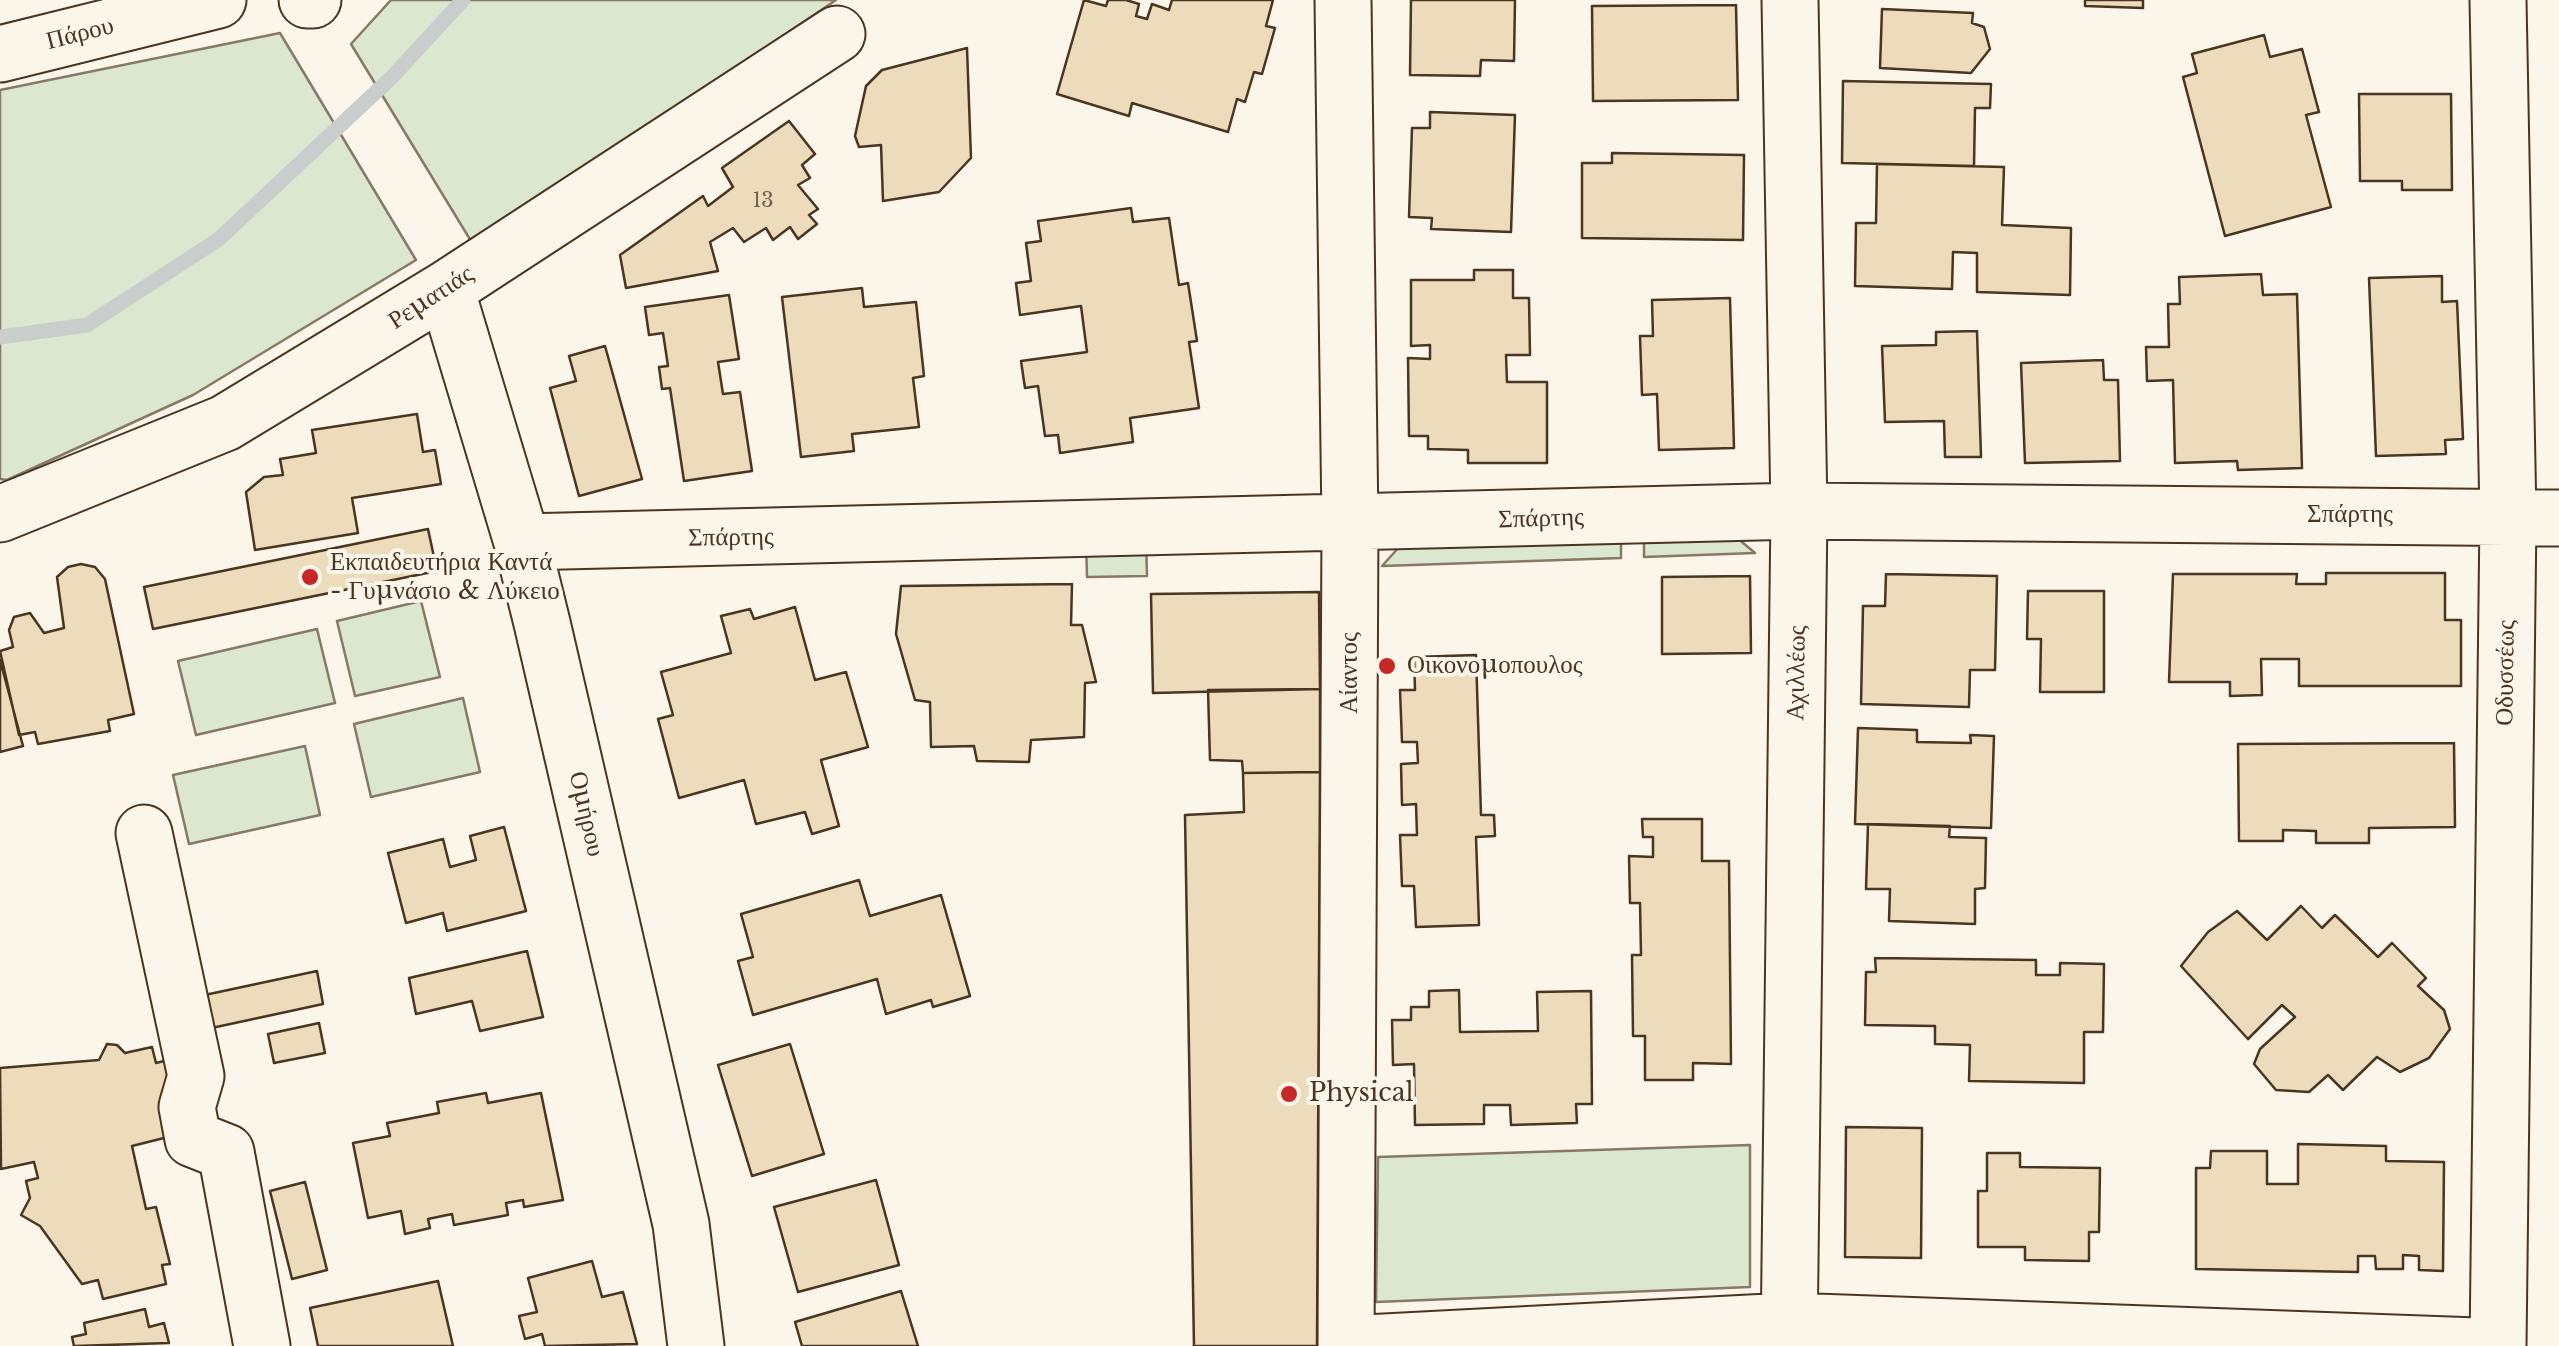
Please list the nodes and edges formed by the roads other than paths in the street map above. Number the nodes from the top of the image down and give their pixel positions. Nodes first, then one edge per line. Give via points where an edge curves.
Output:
1 (218, 0) edge
2 (1344, 0) edge
3 (1790, 0) edge
4 (2498, 0) edge
5 (836, 34) dead end
6 (0, 54) edge
7 (446, 290) junction
8 (1799, 511) junction
9 (0, 514) edge
10 (2534, 517) edge
11 (1350, 524) junction
12 (522, 542) junction
13 (144, 834) dead end
14 (1788, 1334) edge
15 (1346, 1345) edge
16 (262, 1346) edge
17 (696, 1346) edge
18 (2477, 1346) edge
19 (2498, 1346) edge

1 - 6 street, Πάρου
2 - 11 street, Αίαντος
3 - 8 street, Αχιλλέως
4 - 10 street, Οδυσσέως
5 - 7 street, Ρεματιάς
7 - 9 street, Ρεματιάς via 224,422
7 - 12 street, Ομήρου
8 - 10 street, Σπάρτης
8 - 11 street, Σπάρτης
8 - 14 street, Αχιλλέως
10 - 19 street, Οδυσσέως
11 - 12 street, Σπάρτης
11 - 15 street, Αίαντος
12 - 17 street, Ομήρου via 681,1224
13 - 16 street via 196,1076 187,1107 193,1139 226,1152
14 - 15 street
14 - 18 street

